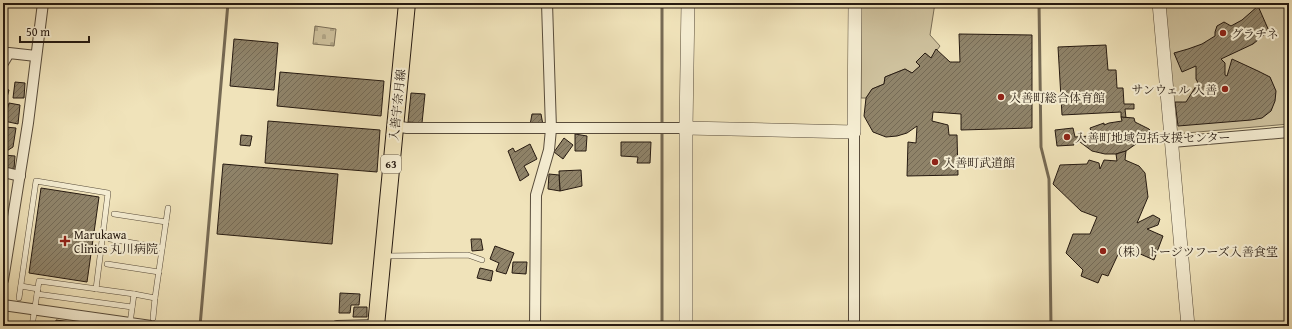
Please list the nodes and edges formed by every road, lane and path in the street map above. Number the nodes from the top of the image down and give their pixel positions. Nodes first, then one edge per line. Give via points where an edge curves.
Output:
1 (43, 3) edge
2 (407, 3) edge
3 (547, 3) edge
4 (688, 3) edge
5 (855, 3) edge
6 (1159, 3) edge
7 (36, 56) junction
8 (3, 63) edge
9 (395, 126) junction
10 (686, 128) junction
11 (551, 129) junction
12 (854, 132) junction
13 (1289, 132) edge
14 (1172, 142) junction
15 (3, 172) edge
16 (20, 176) junction
17 (168, 208) dead end
18 (114, 214) dead end
19 (166, 222) junction
20 (110, 239) dead end
21 (162, 248) junction
22 (383, 256) junction
23 (482, 260) dead end
24 (107, 264) dead end
25 (159, 272) junction
26 (3, 280) edge
27 (21, 286) junction
28 (96, 289) junction
29 (38, 292) junction
30 (134, 294) junction
31 (19, 298) dead end
32 (155, 298) junction
33 (3, 305) edge
34 (132, 307) junction
35 (34, 309) junction
36 (152, 322) edge
37 (130, 325) edge
38 (32, 326) edge
39 (337, 326) edge
40 (376, 326) edge
41 (535, 326) edge
42 (686, 326) edge
43 (854, 326) edge
44 (1188, 326) edge

1 - 7 street
2 - 9 main road, 入善宇奈月線 / 63
3 - 11 street
4 - 10 street
5 - 12 street
6 - 14 street
7 - 8 street via 9,53
7 - 16 street
9 - 11 street
9 - 22 main road, 入善宇奈月線 / 63
10 - 11 street
10 - 12 street
10 - 42 street
11 - 41 street via 549,150 536,195
12 - 43 street
13 - 14 street
14 - 44 street
15 - 16 street
16 - 26 street
17 - 19 lane
18 - 19 lane
19 - 21 lane
20 - 21 lane
21 - 25 lane
22 - 23 lane via 468,255
22 - 40 main road, 入善宇奈月線 / 63
24 - 25 lane
25 - 32 lane
27 - 28 lane via 36,181 108,193
27 - 29 lane
27 - 31 lane
28 - 29 lane via 39,281
28 - 30 lane
29 - 34 lane
29 - 35 lane
30 - 32 lane
30 - 34 lane
32 - 36 lane
33 - 35 street
34 - 37 lane
35 - 37 street
35 - 38 lane
36 - 37 street
39 - 40 street

